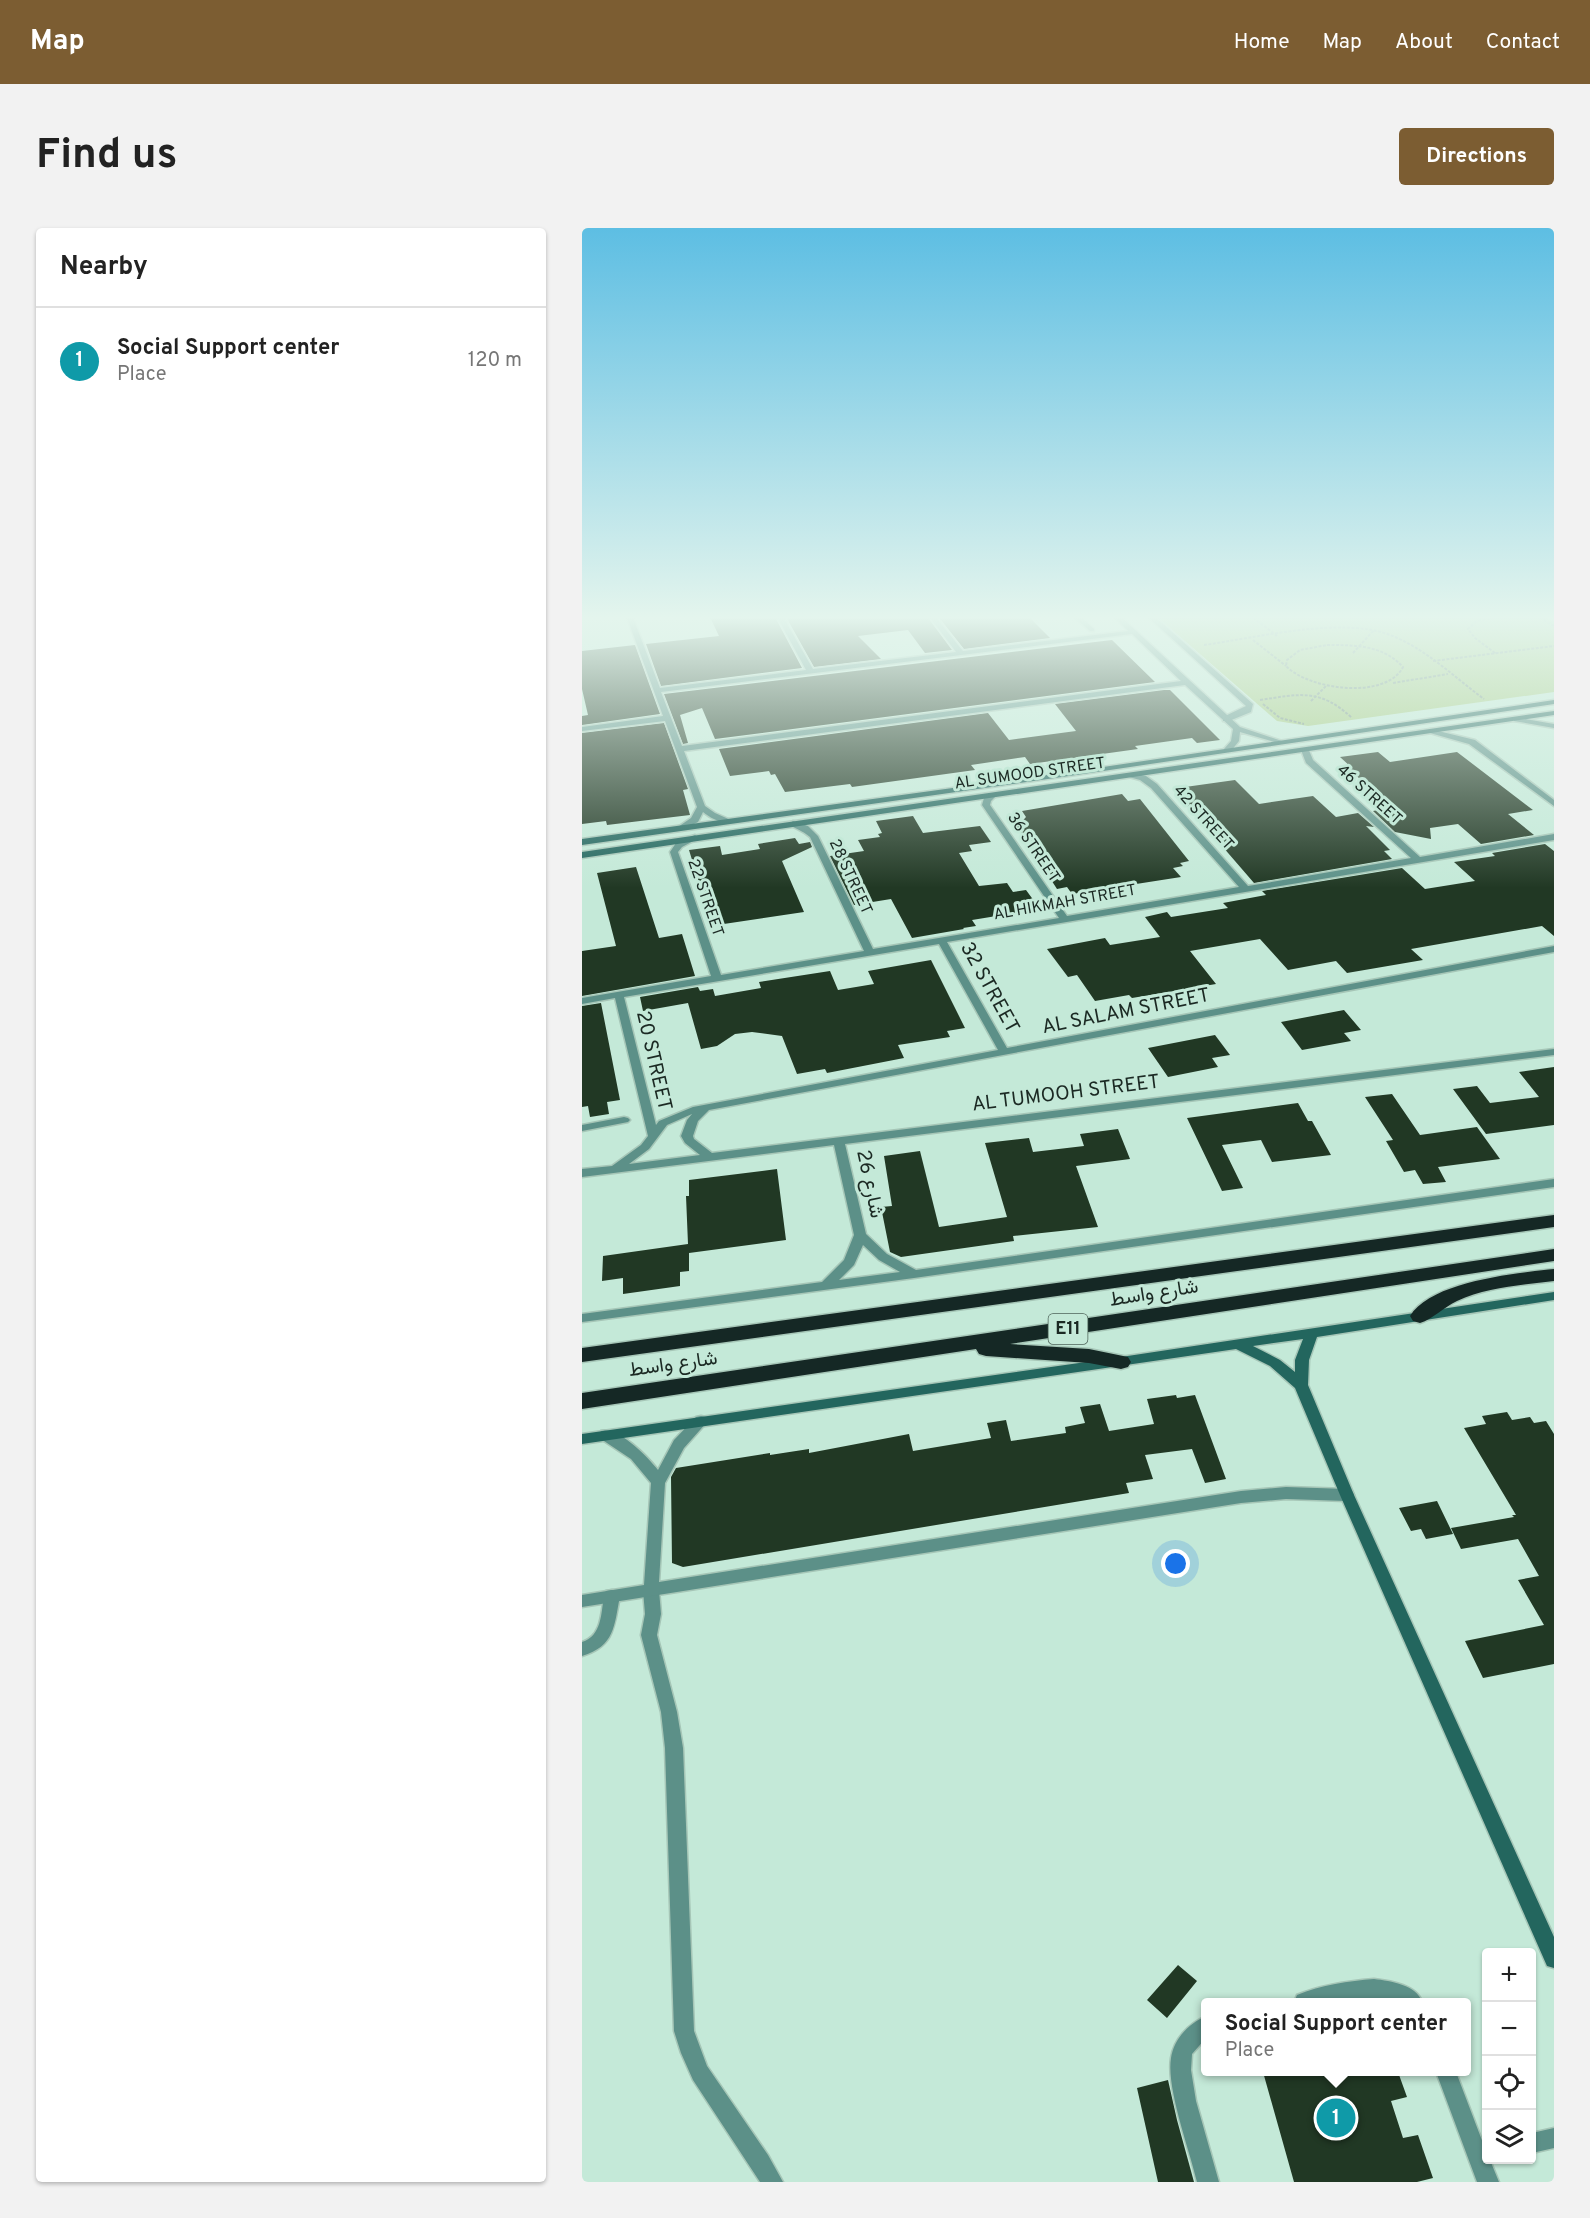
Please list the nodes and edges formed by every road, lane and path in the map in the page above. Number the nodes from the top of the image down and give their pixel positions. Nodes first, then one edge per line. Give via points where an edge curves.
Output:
1 (663, 706) edge
2 (1004, 706) edge
3 (1213, 706) edge
4 (1250, 706) edge
5 (1266, 706) edge
6 (1341, 706) edge
7 (1525, 706) edge
8 (1554, 713) edge
9 (667, 718) junction
10 (1226, 719) junction
11 (1343, 719) dead end
12 (1517, 719) junction
13 (1308, 724) dead end
14 (1477, 724) junction
15 (1554, 726) edge
16 (582, 729) edge
17 (1237, 729) junction
18 (1432, 731) junction
19 (1281, 742) junction
20 (1472, 742) junction
21 (679, 749) junction
22 (1228, 749) junction
23 (1305, 750) junction
24 (1083, 772) junction
25 (1132, 775) junction
26 (1010, 793) junction
27 (993, 795) junction
28 (1554, 804) edge
29 (701, 807) junction
30 (766, 815) junction
31 (729, 821) junction
32 (793, 824) junction
33 (682, 827) junction
34 (708, 836) junction
35 (1554, 837) edge
36 (694, 838) junction
37 (582, 842) edge
38 (582, 855) edge
39 (1418, 860) junction
40 (1245, 888) junction
41 (1064, 918) junction
42 (942, 940) junction
43 (1554, 949) edge
44 (870, 953) junction
45 (717, 978) junction
46 (619, 995) junction
47 (582, 1001) edge
48 (1554, 1052) edge
49 (1005, 1053) junction
50 (705, 1108) junction
51 (624, 1120) dead end
52 (582, 1128) edge
53 (653, 1135) junction
54 (839, 1141) junction
55 (710, 1157) junction
56 (615, 1168) junction
57 (582, 1173) edge
58 (1554, 1183) edge
59 (1554, 1221) edge
60 (860, 1235) junction
61 (1554, 1255) edge
62 (914, 1274) junction
63 (1554, 1275) edge
64 (825, 1286) junction
65 (1554, 1296) edge
66 (1420, 1316) junction
67 (582, 1318) edge
68 (1312, 1332) junction
69 (1236, 1343) junction
70 (955, 1347) junction
71 (582, 1355) edge
72 (1121, 1362) junction
73 (1301, 1385) junction
74 (582, 1401) edge
75 (701, 1421) junction
76 (606, 1436) junction
77 (582, 1439) edge
78 (658, 1483) junction
79 (1347, 1495) junction
80 (651, 1590) junction
81 (612, 1596) junction
82 (582, 1601) edge
83 (582, 1649) edge
84 (1554, 1959) edge
85 (1324, 1998) edge
86 (1406, 1998) edge
87 (1201, 2029) edge
88 (1448, 2076) edge
89 (1554, 2138) edge
90 (1536, 2142) edge
91 (1482, 2156) edge
92 (1484, 2164) edge
93 (772, 2182) edge
94 (1208, 2182) edge
95 (1488, 2182) edge

1 - 9 street
2 - 21 street
3 - 10 street
4 - 10 street
5 - 13 path via 1280,718
6 - 11 path via 1352,718
7 - 19 street, AL SUMOOD STREET
8 - 12 street, AL SUMOOD STREET
9 - 16 street
9 - 21 street
10 - 17 street
12 - 14 street, AL SUMOOD STREET
12 - 15 street
14 - 18 street, AL SUMOOD STREET
14 - 20 street via 1470,731
17 - 19 street
17 - 22 street via 1235,741
18 - 20 street
18 - 23 street, AL SUMOOD STREET
19 - 22 street, AL SUMOOD STREET
20 - 28 street
21 - 29 street
22 - 24 street, AL SUMOOD STREET
23 - 25 street, AL SUMOOD STREET
23 - 39 street, 46 STREET via 1309,761
24 - 26 street via 1011,783 1007,786
24 - 30 street, AL SUMOOD STREET
25 - 26 street, AL SUMOOD STREET
25 - 40 street, 42 STREET via 1154,786
26 - 27 street, AL SUMOOD STREET
27 - 32 street, AL SUMOOD STREET
27 - 41 street, 36 STREET via 986,805
29 - 31 street
29 - 33 street via 695,820
30 - 31 street, AL SUMOOD STREET
30 - 34 street via 772,819
31 - 33 street, AL SUMOOD STREET
32 - 34 street, AL SUMOOD STREET
32 - 44 street, 28 STREET via 814,836
33 - 37 street, AL SUMOOD STREET
34 - 36 street, AL SUMOOD STREET
35 - 39 street, AL HIKMAH STREET
36 - 38 street, AL SUMOOD STREET
36 - 45 street, 22 STREET via 674,852
39 - 40 street, AL HIKMAH STREET
40 - 41 street, AL HIKMAH STREET
41 - 42 street, AL HIKMAH STREET
42 - 44 street, AL HIKMAH STREET
42 - 49 street, 32 STREET
43 - 49 street, AL SALAM STREET
44 - 45 street, AL HIKMAH STREET
45 - 46 street, AL HIKMAH STREET
46 - 47 street, AL HIKMAH STREET
46 - 53 street, 20 STREET
48 - 54 street, AL TUMOOH STREET
49 - 50 street, AL SALAM STREET
50 - 53 street, AL SALAM STREET via 670,1118
50 - 55 street via 693,1120 687,1136
51 - 52 street
53 - 56 street, AL SALAM STREET via 645,1147
54 - 55 street, AL TUMOOH STREET
54 - 60 street, شارع 26
55 - 56 street, AL TUMOOH STREET
56 - 57 street, AL TUMOOH STREET
58 - 62 street
59 - 71 highway, شارع واسط / E11
60 - 62 street, شارع 26 via 883,1257
60 - 64 street, شارع 26 via 850,1262
61 - 70 highway, شارع واسط / E11
62 - 64 street
63 - 66 highway via 1470,1287 1435,1303
64 - 67 street
65 - 66 street
66 - 68 street
68 - 69 street
68 - 73 street via 1302,1360
69 - 72 street
69 - 73 street via 1275,1363
70 - 72 highway via 1089,1356
70 - 74 highway, شارع واسط / E11
72 - 75 street
73 - 79 street
75 - 76 street
75 - 78 street via 679,1444
76 - 77 street
76 - 78 street via 632,1450
78 - 80 street
79 - 80 street via 1248,1496
79 - 84 street
80 - 81 street
80 - 93 street via 650,1635 669,1712 675,1757 684,2031 698,2074
81 - 82 street
81 - 83 street via 604,1636 594,1646
85 - 86 street via 1374,1988
87 - 94 street via 1185,2046 1180,2073
88 - 91 street
89 - 90 street
92 - 95 street

